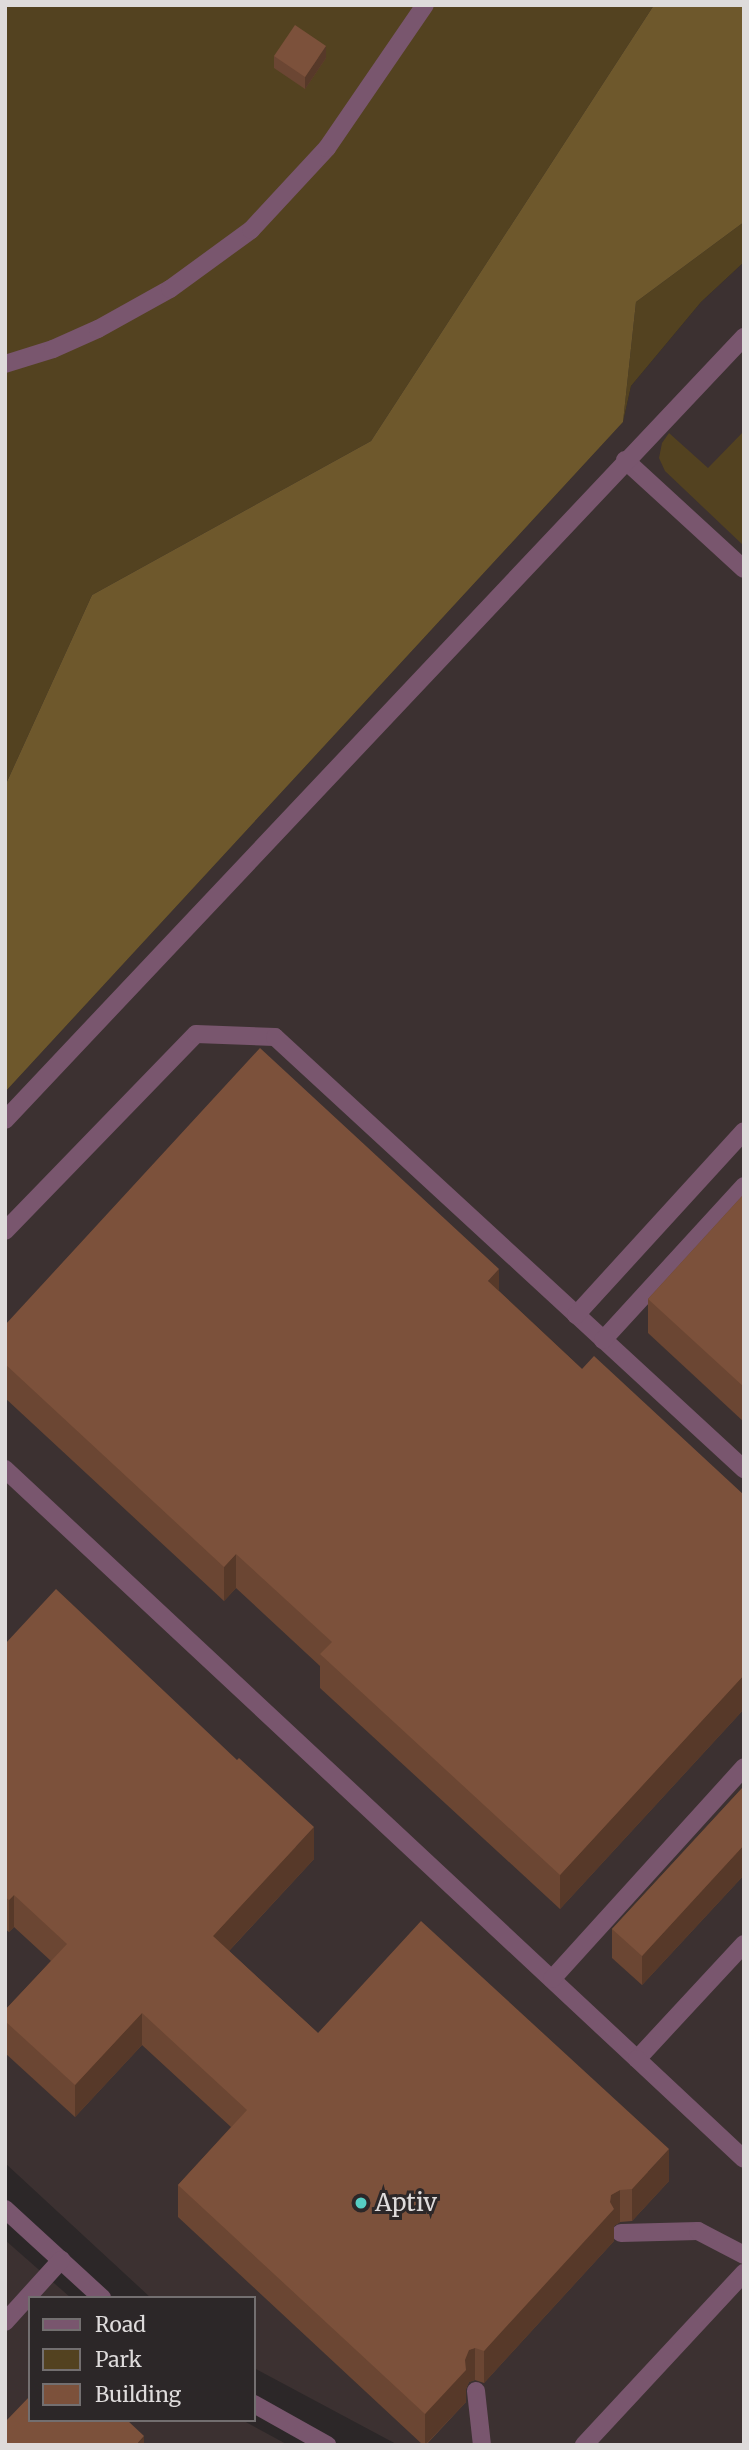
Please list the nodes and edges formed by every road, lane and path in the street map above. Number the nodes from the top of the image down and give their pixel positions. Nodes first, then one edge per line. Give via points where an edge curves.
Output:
1 (425, 5) edge
2 (744, 337) edge
3 (5, 364) edge
4 (625, 460) junction
5 (744, 569) edge
6 (5, 1120) edge
7 (744, 1131) edge
8 (744, 1186) edge
9 (5, 1231) edge
10 (576, 1315) junction
11 (603, 1340) junction
12 (5, 1469) edge
13 (744, 1469) edge
14 (744, 1767) edge
15 (744, 1944) edge
16 (552, 1979) junction
17 (637, 2059) junction
18 (744, 2159) edge
19 (7, 2214) edge
20 (621, 2233) dead end
21 (744, 2255) edge
22 (61, 2260) junction
23 (744, 2273) edge
24 (28, 2296) edge
25 (100, 2296) edge
26 (28, 2297) edge
27 (5, 2322) edge
28 (476, 2391) dead end
29 (256, 2405) edge
30 (327, 2445) edge
31 (482, 2445) edge
32 (584, 2445) edge

1 - 3 street via 327,148 251,230 170,289 98,329
2 - 4 street
4 - 5 street
4 - 6 street
7 - 10 street
8 - 11 street
9 - 10 street via 195,1034 275,1037
10 - 11 street
11 - 13 street
12 - 16 street
14 - 16 street
15 - 17 street
16 - 17 street
17 - 18 street
19 - 22 street
20 - 21 street via 698,2231
22 - 24 street
22 - 25 street
23 - 32 street
26 - 27 street
28 - 31 street
29 - 30 street

